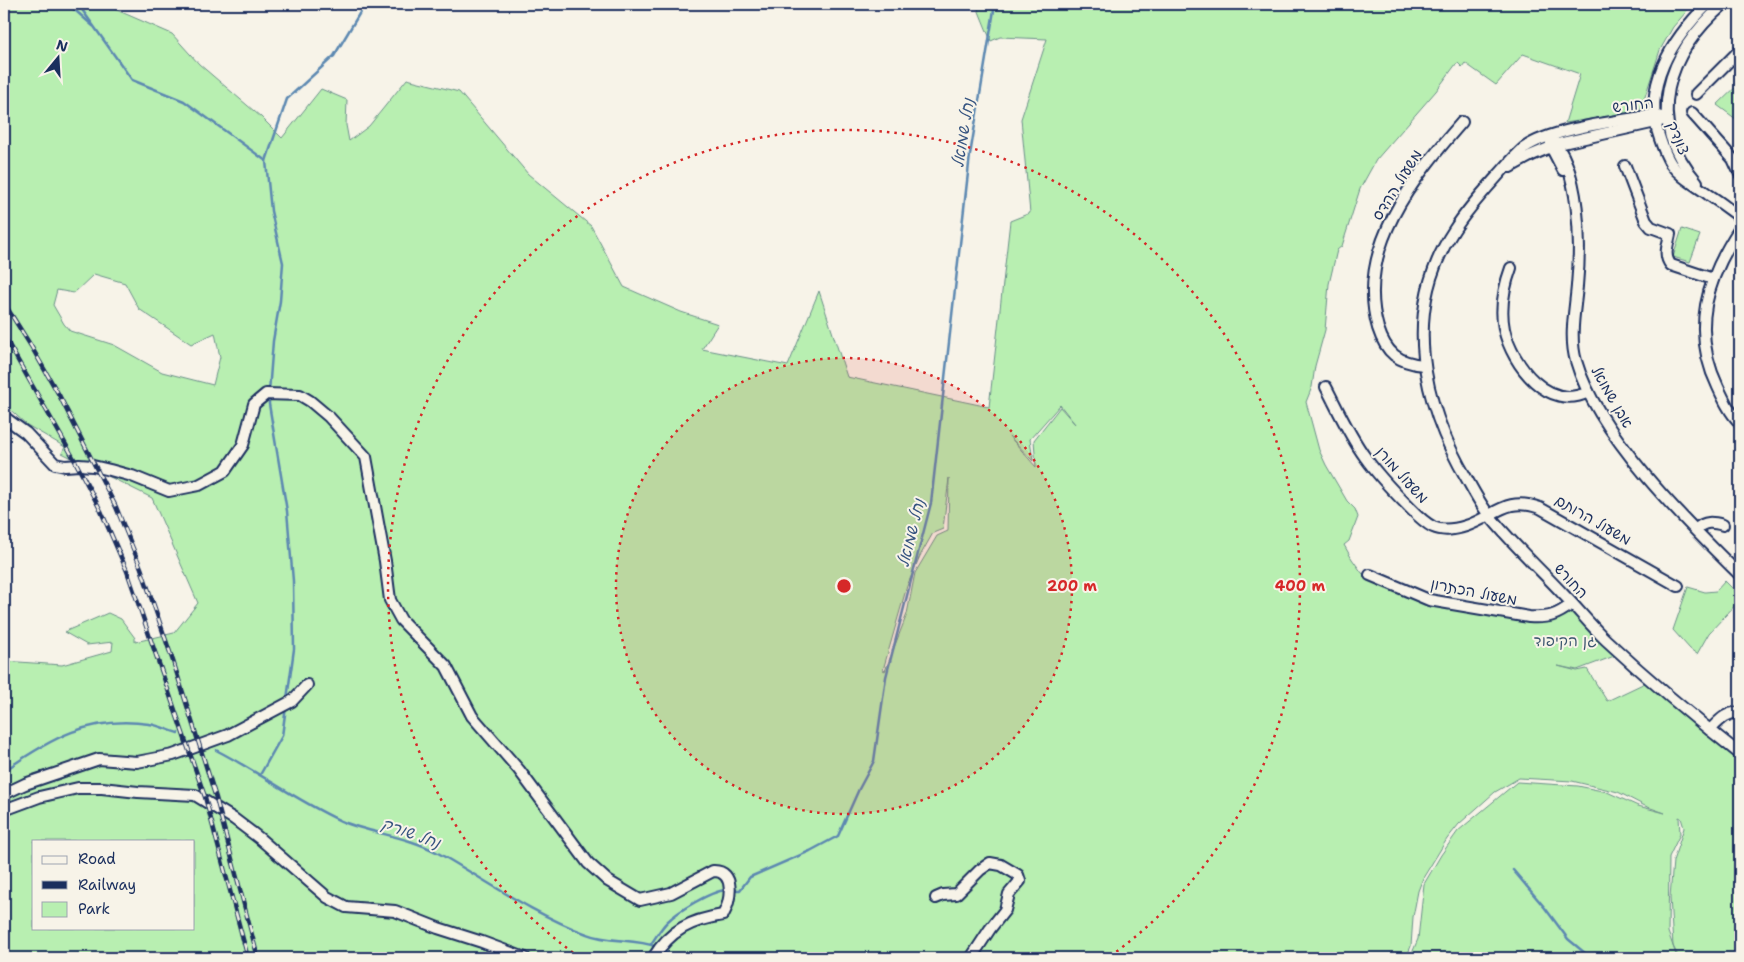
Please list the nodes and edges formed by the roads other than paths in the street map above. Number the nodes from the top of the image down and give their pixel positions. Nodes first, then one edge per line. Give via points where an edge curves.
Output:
1 (1708, 4) edge
2 (1724, 4) edge
3 (1740, 50) edge
4 (1696, 94) dead end
5 (1692, 113) dead end
6 (1666, 118) junction
7 (1655, 119) junction
8 (1462, 122) dead end
9 (1553, 143) junction
10 (1737, 159) edge
11 (1625, 166) dead end
12 (1740, 174) edge
13 (1708, 194) junction
14 (1740, 217) edge
15 (1740, 228) edge
16 (1511, 268) dead end
17 (1713, 279) junction
18 (1424, 365) junction
19 (1326, 387) dead end
20 (1588, 392) junction
21 (4, 417) edge
22 (1740, 423) edge
23 (1489, 515) junction
24 (1724, 525) dead end
25 (1696, 529) junction
26 (1370, 575) dead end
27 (1740, 575) edge
28 (1678, 586) dead end
29 (1572, 604) junction
30 (307, 684) dead end
31 (1740, 713) edge
32 (1710, 730) junction
33 (1740, 754) edge
34 (4, 794) edge
35 (4, 810) edge
36 (936, 898) dead end
37 (525, 958) edge
38 (653, 958) edge
39 (971, 958) edge

1 - 7 street, צונדק via 1676,40 1664,63 1656,93
2 - 6 street, צונדק via 1701,27 1677,62 1667,94
3 - 4 street
5 - 10 street
6 - 7 street, החורש
6 - 13 street, צונדק via 1679,156
7 - 9 street, החורש
7 - 13 street, צונדק via 1672,164
8 - 18 street, משעול ההדס via 1420,173 1394,215 1374,271 1374,306 1381,337 1401,360
9 - 18 street, החורש via 1500,173 1473,202 1450,236 1431,278 1423,328
9 - 20 street, אבן שמואל via 1573,188 1577,212 1579,242 1574,344
10 - 12 street
11 - 17 street via 1646,222 1670,234 1667,260 1671,265
13 - 14 street, צונדק
15 - 17 street via 1725,250
16 - 20 street via 1504,290 1503,316 1504,329 1515,358 1533,380 1553,394 1569,398
17 - 22 street via 1704,324 1706,352 1713,378
18 - 23 street, החורש via 1436,415 1453,456
19 - 23 street, משעול מורן via 1364,456 1389,488 1424,521 1434,528 1452,530
20 - 25 street, אבן שמואל via 1627,451
21 - 38 street via 55,464 110,470 169,491 199,485 225,471 243,444 254,404 266,394 300,395 310,401 366,457 390,600 401,620 446,666 472,716 519,770 588,863 608,881 640,900 671,893 712,871 724,874 730,896 722,915 682,927 669,937
23 - 28 street, משעול הרותם via 1509,505 1525,503 1540,508
23 - 29 street, החורש
24 - 25 street via 1707,522
25 - 27 street, אבן שמואל
26 - 29 street, משעול הכתרון via 1429,600 1529,617 1555,616
29 - 32 street, החורש via 1606,640
30 - 34 street via 292,701 228,736 173,755 137,762 99,760
31 - 32 street via 1727,714
32 - 33 street, החורש
35 - 37 street via 78,788 195,795 234,819 327,897 346,907 396,911
36 - 39 street via 956,894 990,863 1001,865 1018,876 1020,881 1009,894 1004,910

